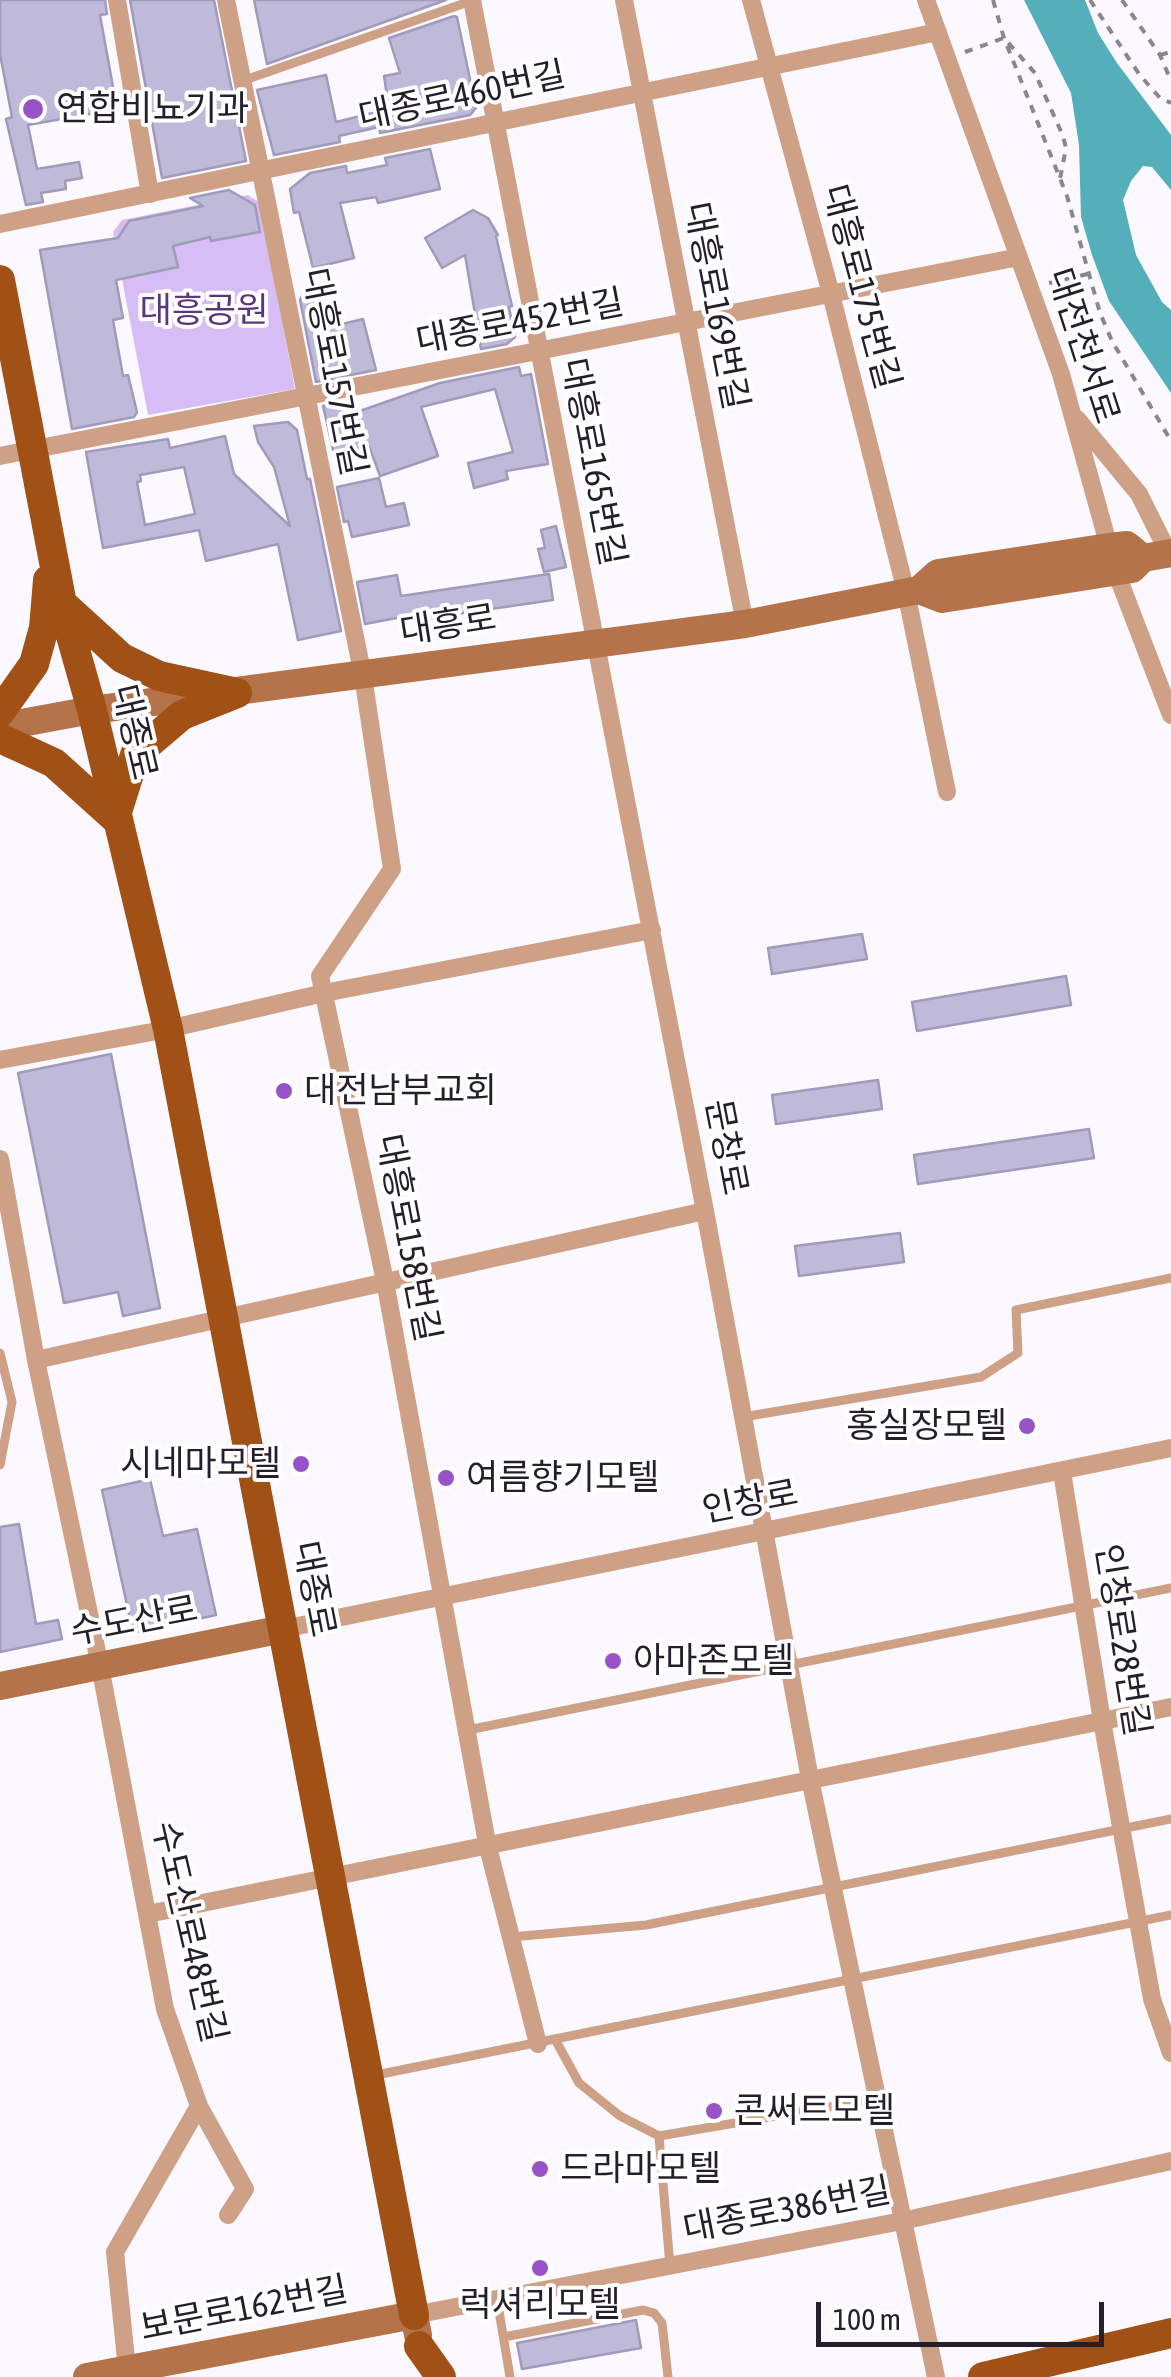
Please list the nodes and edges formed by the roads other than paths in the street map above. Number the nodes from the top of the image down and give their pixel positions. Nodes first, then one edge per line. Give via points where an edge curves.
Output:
1 (117, 0) edge
2 (226, 0) edge
3 (472, 0) edge
4 (624, 0) edge
5 (751, 0) edge
6 (926, 0) edge
7 (938, 32) junction
8 (769, 66) junction
9 (242, 80) junction
10 (642, 92) junction
11 (495, 123) junction
12 (260, 171) junction
13 (150, 194) junction
14 (0, 224) edge
15 (1019, 257) junction
16 (0, 280) edge
17 (831, 294) junction
18 (687, 322) junction
19 (539, 351) junction
20 (306, 396) junction
21 (1074, 415) junction
22 (33, 450) junction
23 (0, 456) edge
24 (51, 552) junction
25 (1158, 556) edge
26 (1112, 559) junction
27 (912, 591) junction
28 (62, 604) junction
29 (745, 624) junction
30 (594, 641) junction
31 (363, 676) junction
32 (237, 693) junction
33 (92, 710) junction
34 (0, 712) edge
35 (1171, 715) edge
36 (0, 727) edge
37 (0, 738) edge
38 (948, 792) dead end
39 (115, 818) junction
40 (652, 930) junction
41 (324, 993) junction
42 (168, 1029) junction
43 (0, 1060) edge
44 (0, 1159) edge
45 (705, 1211) junction
46 (1171, 1278) edge
47 (385, 1282) junction
48 (224, 1317) junction
49 (0, 1352) edge
50 (36, 1360) junction
51 (743, 1416) junction
52 (1171, 1448) edge
53 (0, 1465) edge
54 (1062, 1472) junction
55 (766, 1532) junction
56 (1171, 1588) edge
57 (442, 1597) junction
58 (1084, 1606) junction
59 (283, 1629) junction
60 (791, 1665) junction
61 (100, 1666) junction
62 (0, 1686) edge
63 (1171, 1707) edge
64 (1102, 1721) junction
65 (466, 1730) junction
66 (810, 1779) junction
67 (1171, 1819) edge
68 (1122, 1829) junction
69 (487, 1843) junction
70 (330, 1875) junction
71 (832, 1887) junction
72 (148, 1914) junction
73 (1171, 1915) edge
74 (1140, 1921) junction
75 (511, 1938) junction
76 (852, 1981) junction
77 (547, 2042) junction
78 (1171, 2053) edge
79 (369, 2076) junction
80 (876, 2099) junction
81 (199, 2106) junction
82 (659, 2136) junction
83 (1171, 2160) edge
84 (228, 2215) dead end
85 (902, 2221) junction
86 (670, 2266) junction
87 (497, 2299) junction
88 (414, 2315) junction
89 (1171, 2334) edge
90 (504, 2337) junction
91 (419, 2346) junction
92 (127, 2370) junction
93 (87, 2377) edge
94 (408, 2377) edge
95 (424, 2377) edge
96 (441, 2377) edge
97 (510, 2377) edge
98 (668, 2377) edge
99 (936, 2377) edge
100 (983, 2377) edge

1 - 13 street
2 - 9 street, 대흥로157번길
3 - 9 lane
3 - 11 street, 대흥로165번길
4 - 10 street, 대흥로169번길
5 - 8 street, 대흥로175번길
6 - 7 street, 대전천서로
7 - 8 street, 대종로460번길
7 - 15 street, 대전천서로
8 - 10 street, 대종로460번길
8 - 17 street, 대흥로175번길
9 - 12 street, 대흥로157번길
10 - 11 street, 대종로460번길
10 - 18 street, 대흥로169번길
11 - 12 street, 대종로460번길
11 - 19 street, 대흥로165번길
12 - 13 street, 대종로460번길
12 - 20 street, 대흥로157번길
13 - 14 street, 대종로460번길
15 - 17 street, 대종로452번길
15 - 21 street, 대전천서로
16 - 22 main road, 대종로
17 - 18 street, 대종로452번길
17 - 27 street, 대흥로175번길
18 - 19 street, 대종로452번길
18 - 29 street, 대흥로169번길
19 - 20 street, 대종로452번길
19 - 30 street, 대흥로165번길
20 - 22 street, 대종로452번길
20 - 31 street, 대흥로157번길
21 - 25 street via 1140,494
21 - 26 street, 대전천서로
22 - 23 street
22 - 24 main road, 대종로
24 - 28 main road, 대종로
24 - 34 main road via 34,664
25 - 26 main road, 대흥로 via 1132,569
26 - 27 main road, 대흥로 via 942,599
26 - 35 street, 대전천서로
27 - 29 main road, 대흥로
27 - 38 street
28 - 32 main road via 122,658 159,676
28 - 33 main road, 대종로
29 - 30 main road, 대흥로
30 - 31 main road, 대흥로
30 - 40 street, 문창로
31 - 32 main road, 대흥로
31 - 41 street, 대흥로158번길 via 392,869 320,976
32 - 33 main road, 대흥로
32 - 39 main road via 182,715 134,755
33 - 36 main road, 대흥로
33 - 39 main road, 대종로
37 - 39 main road via 54,763
39 - 42 main road, 대종로
40 - 41 street
40 - 45 street, 문창로
41 - 42 street
41 - 47 street, 대흥로158번길
42 - 43 street
42 - 48 main road, 대종로
44 - 50 street, 수도산로48번길
45 - 47 street
45 - 51 street, 문창로
46 - 51 lane via 1016,1310 1018,1353 981,1377
47 - 48 street
47 - 57 street, 대흥로158번길
48 - 50 street
48 - 59 main road, 대종로
49 - 53 lane via 12,1402
50 - 61 street, 수도산로48번길
51 - 55 street, 문창로
52 - 54 street, 인창로
54 - 55 street, 인창로
54 - 58 street, 인창로28번길
55 - 57 street, 인창로
55 - 60 street, 문창로
56 - 58 lane
57 - 59 street, 인창로
57 - 65 street, 대흥로158번길
58 - 60 lane
58 - 64 street, 인창로28번길
59 - 61 main road, 수도산로
59 - 70 main road, 대종로
60 - 65 lane
60 - 66 street, 문창로
61 - 62 main road, 수도산로
61 - 72 street, 수도산로48번길
63 - 64 street
64 - 66 street
64 - 68 street, 인창로28번길
65 - 69 street, 대흥로158번길
66 - 69 street
66 - 71 street, 문창로
67 - 68 lane
68 - 71 lane
68 - 74 street, 인창로28번길
69 - 70 street
69 - 75 street, 대흥로158번길
70 - 72 street
70 - 79 main road, 대종로
71 - 75 lane via 646,1924
71 - 76 street, 문창로
72 - 81 street, 수도산로48번길 via 165,2010
73 - 74 lane
74 - 76 lane
74 - 78 street, 인창로28번길 via 1152,1998
75 - 77 street, 대흥로158번길
76 - 77 lane
76 - 80 street, 문창로
77 - 79 lane
77 - 82 lane via 579,2083
79 - 88 main road, 대종로
80 - 82 lane
80 - 85 street, 문창로
81 - 84 street via 245,2189
81 - 92 street via 114,2252
82 - 86 lane
83 - 85 street, 대종로386번길
85 - 86 street, 대종로386번길
85 - 99 street, 문창로
86 - 87 street, 대종로386번길
87 - 88 street, 대종로386번길
87 - 90 lane
88 - 91 main road, 대종로
88 - 92 main road, 보문로162번길
89 - 100 main road
90 - 97 lane
90 - 98 lane via 642,2310 662,2323
91 - 94 main road
91 - 95 main road, 대종로
91 - 96 main road
92 - 93 main road, 보문로162번길

